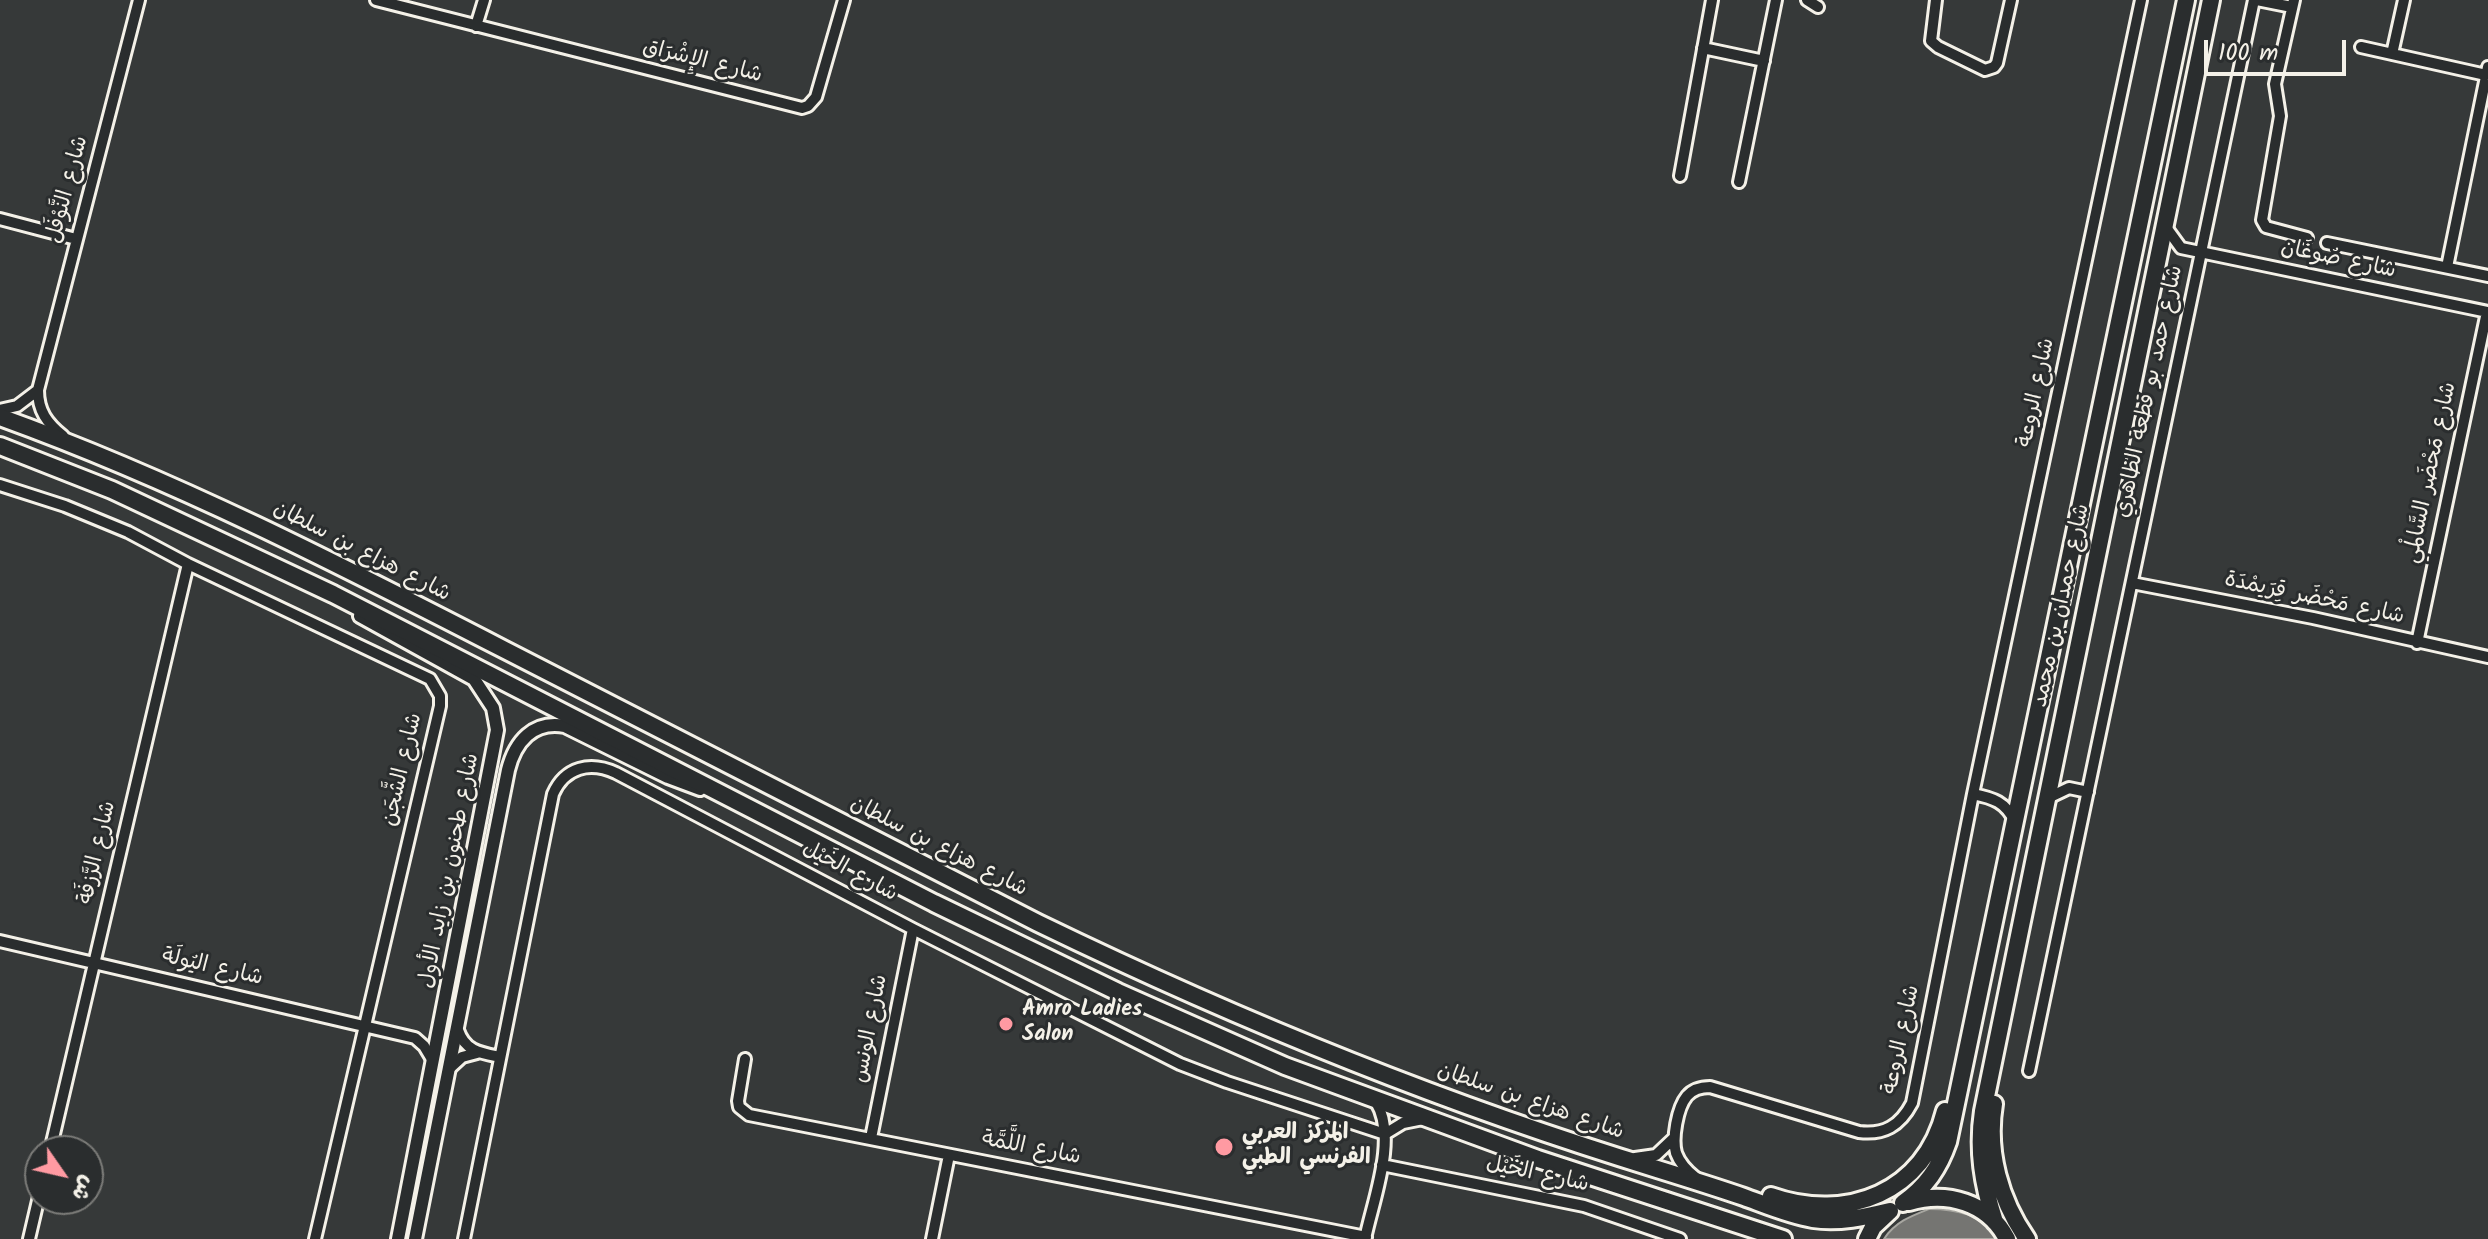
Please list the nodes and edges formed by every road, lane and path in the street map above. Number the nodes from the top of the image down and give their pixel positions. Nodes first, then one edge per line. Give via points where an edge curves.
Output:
1 (139, 0) edge
2 (376, 0) edge
3 (484, 0) edge
4 (844, 0) edge
5 (1712, 0) edge
6 (1776, 0) edge
7 (1807, 0) edge
8 (1936, 0) edge
9 (2011, 0) edge
10 (2141, 0) edge
11 (2186, 0) edge
12 (2211, 0) edge
13 (2256, 0) edge
14 (2404, 0) edge
15 (2293, 3) edge
16 (1818, 7) dead end
17 (476, 26) junction
18 (2361, 47) dead end
19 (1703, 48) junction
20 (2392, 54) junction
21 (1764, 61) junction
22 (2487, 71) edge
23 (1680, 176) dead end
24 (1739, 182) dead end
25 (0, 219) edge
26 (2164, 226) junction
27 (2307, 238) dead end
28 (76, 239) junction
29 (2327, 243) dead end
30 (2181, 248) junction
31 (2201, 253) junction
32 (2158, 260) junction
33 (2447, 267) junction
34 (2488, 276) edge
35 (2487, 312) edge
36 (38, 390) junction
37 (0, 410) edge
38 (0, 417) edge
39 (72, 443) junction
40 (0, 446) edge
41 (8, 453) edge
42 (0, 485) edge
43 (188, 564) junction
44 (2132, 583) junction
45 (333, 594) junction
46 (2417, 643) junction
47 (2488, 657) edge
48 (2051, 768) junction
49 (2022, 785) junction
50 (2069, 788) junction
51 (2088, 792) junction
52 (723, 793) junction
53 (1973, 794) junction
54 (1995, 799) junction
55 (2046, 799) junction
56 (2015, 822) junction
57 (913, 929) junction
58 (0, 941) edge
59 (94, 962) junction
60 (1983, 971) junction
61 (2009, 976) junction
62 (440, 1025) junction
63 (365, 1026) junction
64 (458, 1030) junction
65 (415, 1038) junction
66 (477, 1053) junction
67 (500, 1057) junction
68 (745, 1059) dead end
69 (433, 1061) junction
70 (450, 1068) junction
71 (2029, 1071) dead end
72 (1376, 1102) junction
73 (1423, 1119) junction
74 (1385, 1134) junction
75 (54, 1135) edge
76 (871, 1138) junction
77 (1674, 1138) junction
78 (949, 1155) junction
79 (1619, 1157) junction
80 (1382, 1165) junction
81 (1705, 1184) junction
82 (1897, 1207) junction
83 (1702, 1212) junction
84 (35, 1215) edge
85 (1995, 1222) junction
86 (1365, 1238) edge
87 (29, 1239) edge
88 (315, 1239) edge
89 (398, 1239) edge
90 (415, 1239) edge
91 (464, 1239) edge
92 (932, 1239) edge
93 (1680, 1239) edge
94 (1750, 1239) edge
95 (1783, 1239) edge
96 (1867, 1239) edge
97 (2007, 1239) edge
98 (2027, 1239) edge

1 - 28 street, شارع النَّوْفَل
2 - 17 street, شارع الإِشْرَاق
3 - 17 street
4 - 17 street, شارع الإِشْرَاق via 816,97 802,108
5 - 19 street
6 - 21 street
7 - 16 street
8 - 9 street via 1931,41 1985,70 1997,63
10 - 53 street, شارع الروعة
11 - 49 main road, شارع حمدان بن محمد
12 - 26 main road, شارع حمدان بن محمد
13 - 15 street
13 - 31 street, شارع حمد بو قطعة الظاهري
14 - 20 street
15 - 27 street via 2275,84 2280,116 2262,220 2266,227
18 - 20 street
19 - 21 street
19 - 23 street
20 - 22 street
21 - 24 street
22 - 33 street
25 - 28 street
26 - 30 street
26 - 32 main road, شارع حمدان بن محمد
28 - 36 street, شارع النَّوْفَل
29 - 33 street
30 - 31 street, شارع صُوغَان
30 - 32 street
31 - 35 street, شارع صُوغَان
31 - 44 street, شارع حمد بو قطعة الظاهري
32 - 48 main road, شارع حمدان بن محمد
33 - 34 street
35 - 46 street, شارع مَحْضَر السَّالْمي
36 - 37 street via 17,406
36 - 39 street via 45,418
38 - 39 main road, شارع هزاع بن سلطان
39 - 79 main road, شارع هزاع بن سلطان via 354,573 1129,967 1386,1076
40 - 41 main road
41 - 45 main road via 112,490
42 - 43 street, شارع الشَّجَن via 97,518
43 - 59 street, شارع الرَّزفَة
43 - 63 street, شارع الشَّجَن via 430,679 437,687 440,706
44 - 46 street, شارع مَحْضَر قِرَيمْدَة
44 - 51 street, شارع حمد بو قطعة الظاهري
45 - 52 main road
45 - 62 street, شارع طحنون بن زايد الأول via 364,619 474,679 496,719 497,743
46 - 47 street, شارع مَحْضَر قِرَيمْدَة
48 - 50 street
48 - 55 main road, شارع حمدان بن محمد
49 - 54 street
49 - 56 main road, شارع حمدان بن محمد
50 - 51 street
50 - 55 street
51 - 71 street, شارع حمد بو قطعة الظاهري
52 - 64 street, شارع طحنون بن زايد الأول via 679,782 565,726 548,725 528,733 514,750 508,770
52 - 72 main road via 1064,967
53 - 54 street
53 - 77 street, شارع الروعة via 1906,1115 1885,1131 1859,1132 1701,1087 1687,1096
54 - 56 street
55 - 61 main road, شارع حمدان بن محمد
56 - 60 main road, شارع حمدان بن محمد
57 - 67 street, شارع الخَيْل via 616,773 582,767 561,779 553,794
57 - 74 street, شارع الخَيْل via 1180,1064
57 - 76 street, شارع الونس
58 - 59 street, شارع اليُولَة
59 - 63 street, شارع اليُولَة
59 - 75 street, شارع الرَّزفَة
60 - 81 main road via 1965,1012 1938,1132 1920,1161 1895,1185 1864,1200 1830,1207 1746,1187
60 - 82 main road, شارع حمدان بن محمد via 1943,1156 1927,1183
61 - 85 main road, شارع حمدان بن محمد via 1980,1139 1983,1181
61 - 98 main road via 2010,1008 1991,1137 2004,1198
62 - 65 street
62 - 69 street, شارع طحنون بن زايد الأول
63 - 65 street, شارع اليُولَة
63 - 88 street, شارع الشَّجَن
64 - 66 street
64 - 70 street, شارع طحنون بن زايد الأول
65 - 69 street
66 - 67 street
66 - 70 street
67 - 91 street, شارع الخَيْل
68 - 76 street, شارع اللَّمَّة via 738,1101 743,1112
69 - 89 street, شارع طحنون بن زايد الأول
70 - 90 street, شارع طحنون بن زايد الأول
72 - 73 main road
72 - 74 street
73 - 74 street
73 - 83 main road
74 - 80 street
76 - 78 street, شارع اللَّمَّة
77 - 79 street via 1656,1155
77 - 81 street via 1680,1160
78 - 86 street, شارع اللَّمَّة
78 - 92 street
79 - 81 main road, شارع هزاع بن سلطان
80 - 86 street
80 - 93 street, شارع الخَيْل via 1584,1206
81 - 82 main road, شارع هزاع بن سلطان via 1814,1219 1854,1219
82 - 85 main road, شارع هزاع بن سلطان via 1928,1196 1953,1197 1976,1206
82 - 96 main road, شارع حمدان بن محمد
83 - 94 main road
83 - 95 main road
84 - 87 street
85 - 97 main road

